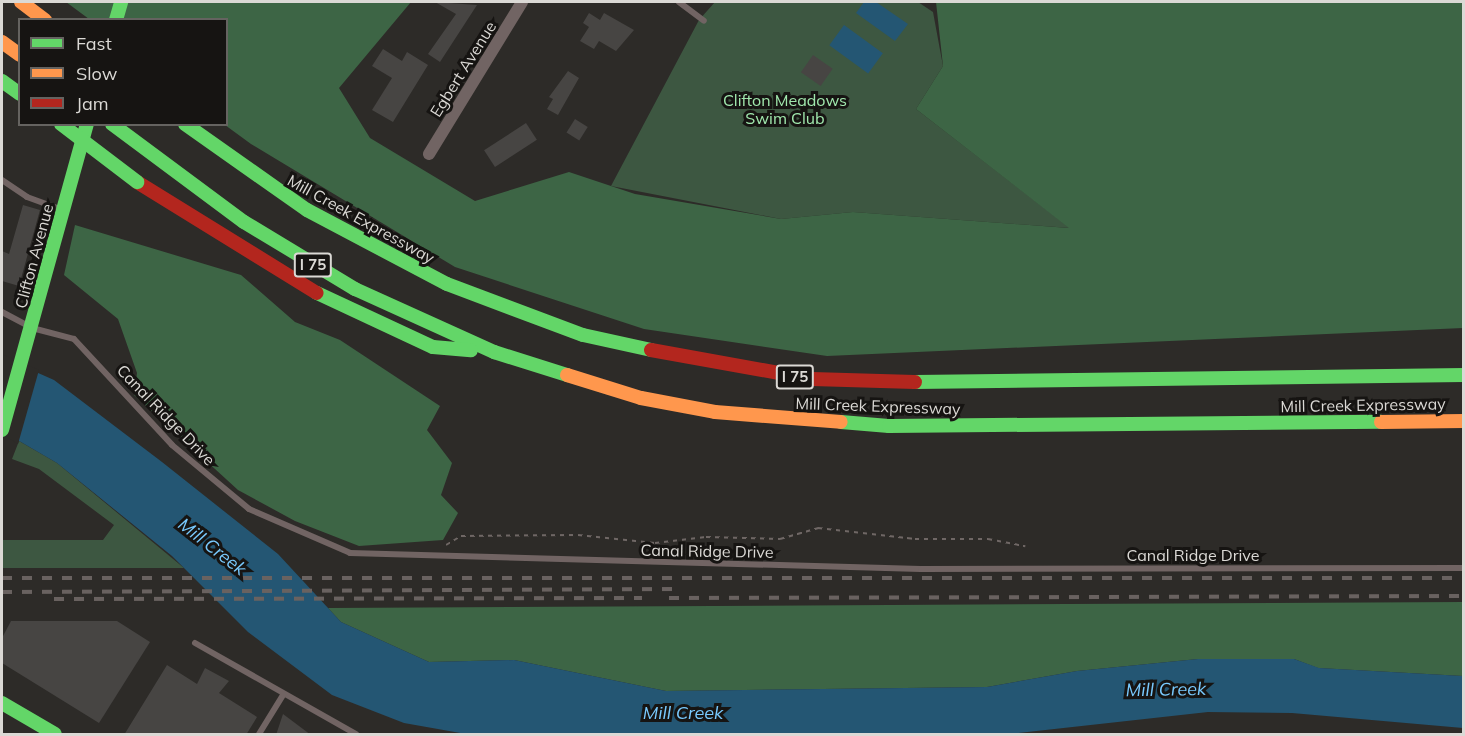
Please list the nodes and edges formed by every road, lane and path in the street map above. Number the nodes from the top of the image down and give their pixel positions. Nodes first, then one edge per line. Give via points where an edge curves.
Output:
1 (21, 2) edge
2 (121, 2) edge
3 (522, 2) edge
4 (679, 2) edge
5 (42, 18) edge
6 (117, 18) edge
7 (704, 21) dead end
8 (2, 42) edge
9 (18, 54) edge
10 (2, 81) edge
11 (18, 93) edge
12 (65, 126) edge
13 (86, 126) edge
14 (115, 126) edge
15 (188, 126) edge
16 (429, 154) dead end
17 (2, 180) edge
18 (64, 210) junction
19 (2, 312) edge
20 (32, 328) junction
21 (494, 352) junction
22 (1464, 375) edge
23 (1464, 421) edge
24 (2, 430) edge
25 (1025, 546) dead end
26 (430, 558) junction
27 (1464, 568) edge
28 (195, 643) dead end
29 (283, 695) junction
30 (2, 703) edge
31 (55, 735) edge
32 (259, 735) edge
33 (356, 735) edge

1 - 5 main road
2 - 6 main road
3 - 16 street, Egbert Avenue
4 - 7 lane
8 - 9 main road
10 - 11 main road
12 - 21 main road, bridge via 137,182 302,286 433,347
13 - 18 main road, Clifton Avenue
14 - 21 main road, Mill Creek Expressway / I 75 via 244,222 321,270 424,324
15 - 22 main road, Mill Creek Expressway / I 75 via 307,210 402,264 556,326 700,362 812,379 918,382
17 - 18 lane via 27,197
18 - 20 main road, Clifton Avenue
19 - 20 lane, Canal Ridge Drive
20 - 24 main road, Clifton Avenue
20 - 26 lane, Canal Ridge Drive via 74,339 172,445 249,509 350,553
21 - 23 main road, Mill Creek Expressway / I 75 via 641,398 715,412 842,424
25 - 26 path via 988,539 915,539 818,528 780,539 706,537 655,543 578,535 461,536
26 - 27 lane, Canal Ridge Drive via 921,569
28 - 29 lane
29 - 32 lane
29 - 33 lane
30 - 31 main road

